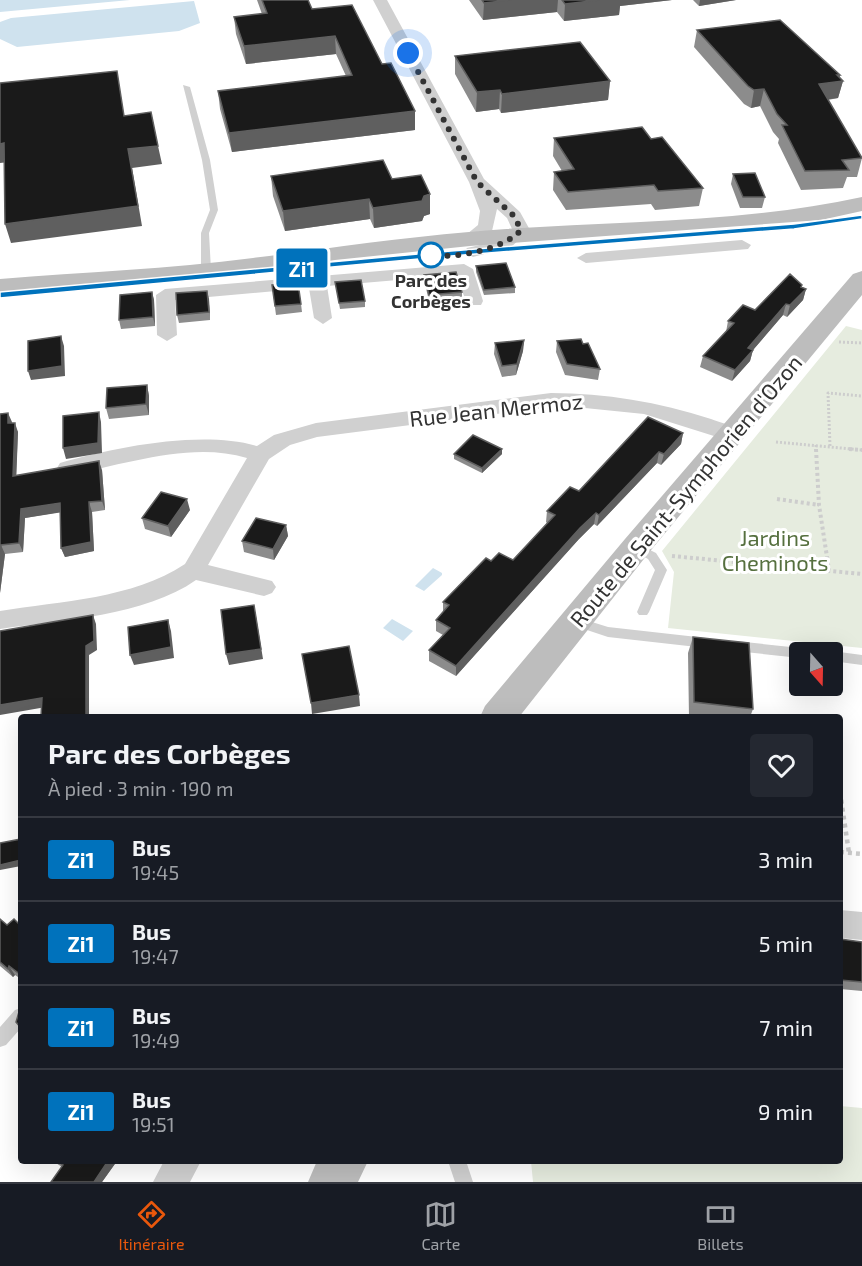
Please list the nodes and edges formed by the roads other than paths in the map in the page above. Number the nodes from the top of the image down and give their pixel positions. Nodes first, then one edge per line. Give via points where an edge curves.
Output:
1 (380, 0) edge
2 (186, 87) dead end
3 (477, 182) junction
4 (859, 212) edge
5 (517, 236) junction
6 (742, 244) dead end
7 (471, 245) junction
8 (660, 245) junction
9 (586, 258) dead end
10 (390, 267) junction
11 (206, 270) junction
12 (862, 279) edge
13 (317, 282) junction
14 (0, 287) edge
15 (0, 295) edge
16 (474, 301) dead end
17 (323, 318) dead end
18 (167, 335) dead end
19 (733, 435) junction
20 (260, 454) junction
21 (47, 471) edge
22 (646, 554) junction
23 (193, 570) junction
24 (264, 587) dead end
25 (643, 612) dead end
26 (0, 620) edge
27 (575, 621) junction
28 (789, 652) edge
29 (843, 657) edge
30 (862, 660) edge
31 (504, 712) edge
32 (843, 924) edge
33 (862, 926) edge
34 (18, 1019) edge
35 (0, 1039) edge
36 (182, 1164) edge
37 (342, 1164) edge
38 (458, 1164) edge
39 (170, 1182) edge
40 (332, 1182) edge
41 (464, 1182) edge

1 - 3 street
2 - 11 lane via 206,160 214,210 204,232
3 - 5 street via 514,216 521,230
3 - 7 street via 489,211 486,227
4 - 5 main road
4 - 8 main road via 830,223
5 - 7 main road
6 - 8 street
7 - 8 main road
7 - 10 main road
7 - 11 main road via 335,253
8 - 9 street
10 - 13 street
10 - 15 main road
10 - 16 street via 464,269
11 - 14 main road
12 - 19 main road, Route de Saint-Symphorien d'Ozon
13 - 17 street
13 - 18 street via 165,296
19 - 20 street, Rue Jean Mermoz via 660,409 586,399 551,400 316,430 282,440
19 - 22 main road, Route de Saint-Symphorien d'Ozon
20 - 21 street via 240,446 204,446
20 - 23 street
22 - 25 lane via 661,570
22 - 27 main road, Route de Saint-Symphorien d'Ozon
23 - 24 street
23 - 26 street via 151,592 104,604
27 - 28 lane via 608,632
27 - 31 main road, Route de Saint-Symphorien d'Ozon
29 - 30 lane
32 - 33 street
34 - 35 lane
36 - 39 street
37 - 40 main road
38 - 41 lane

